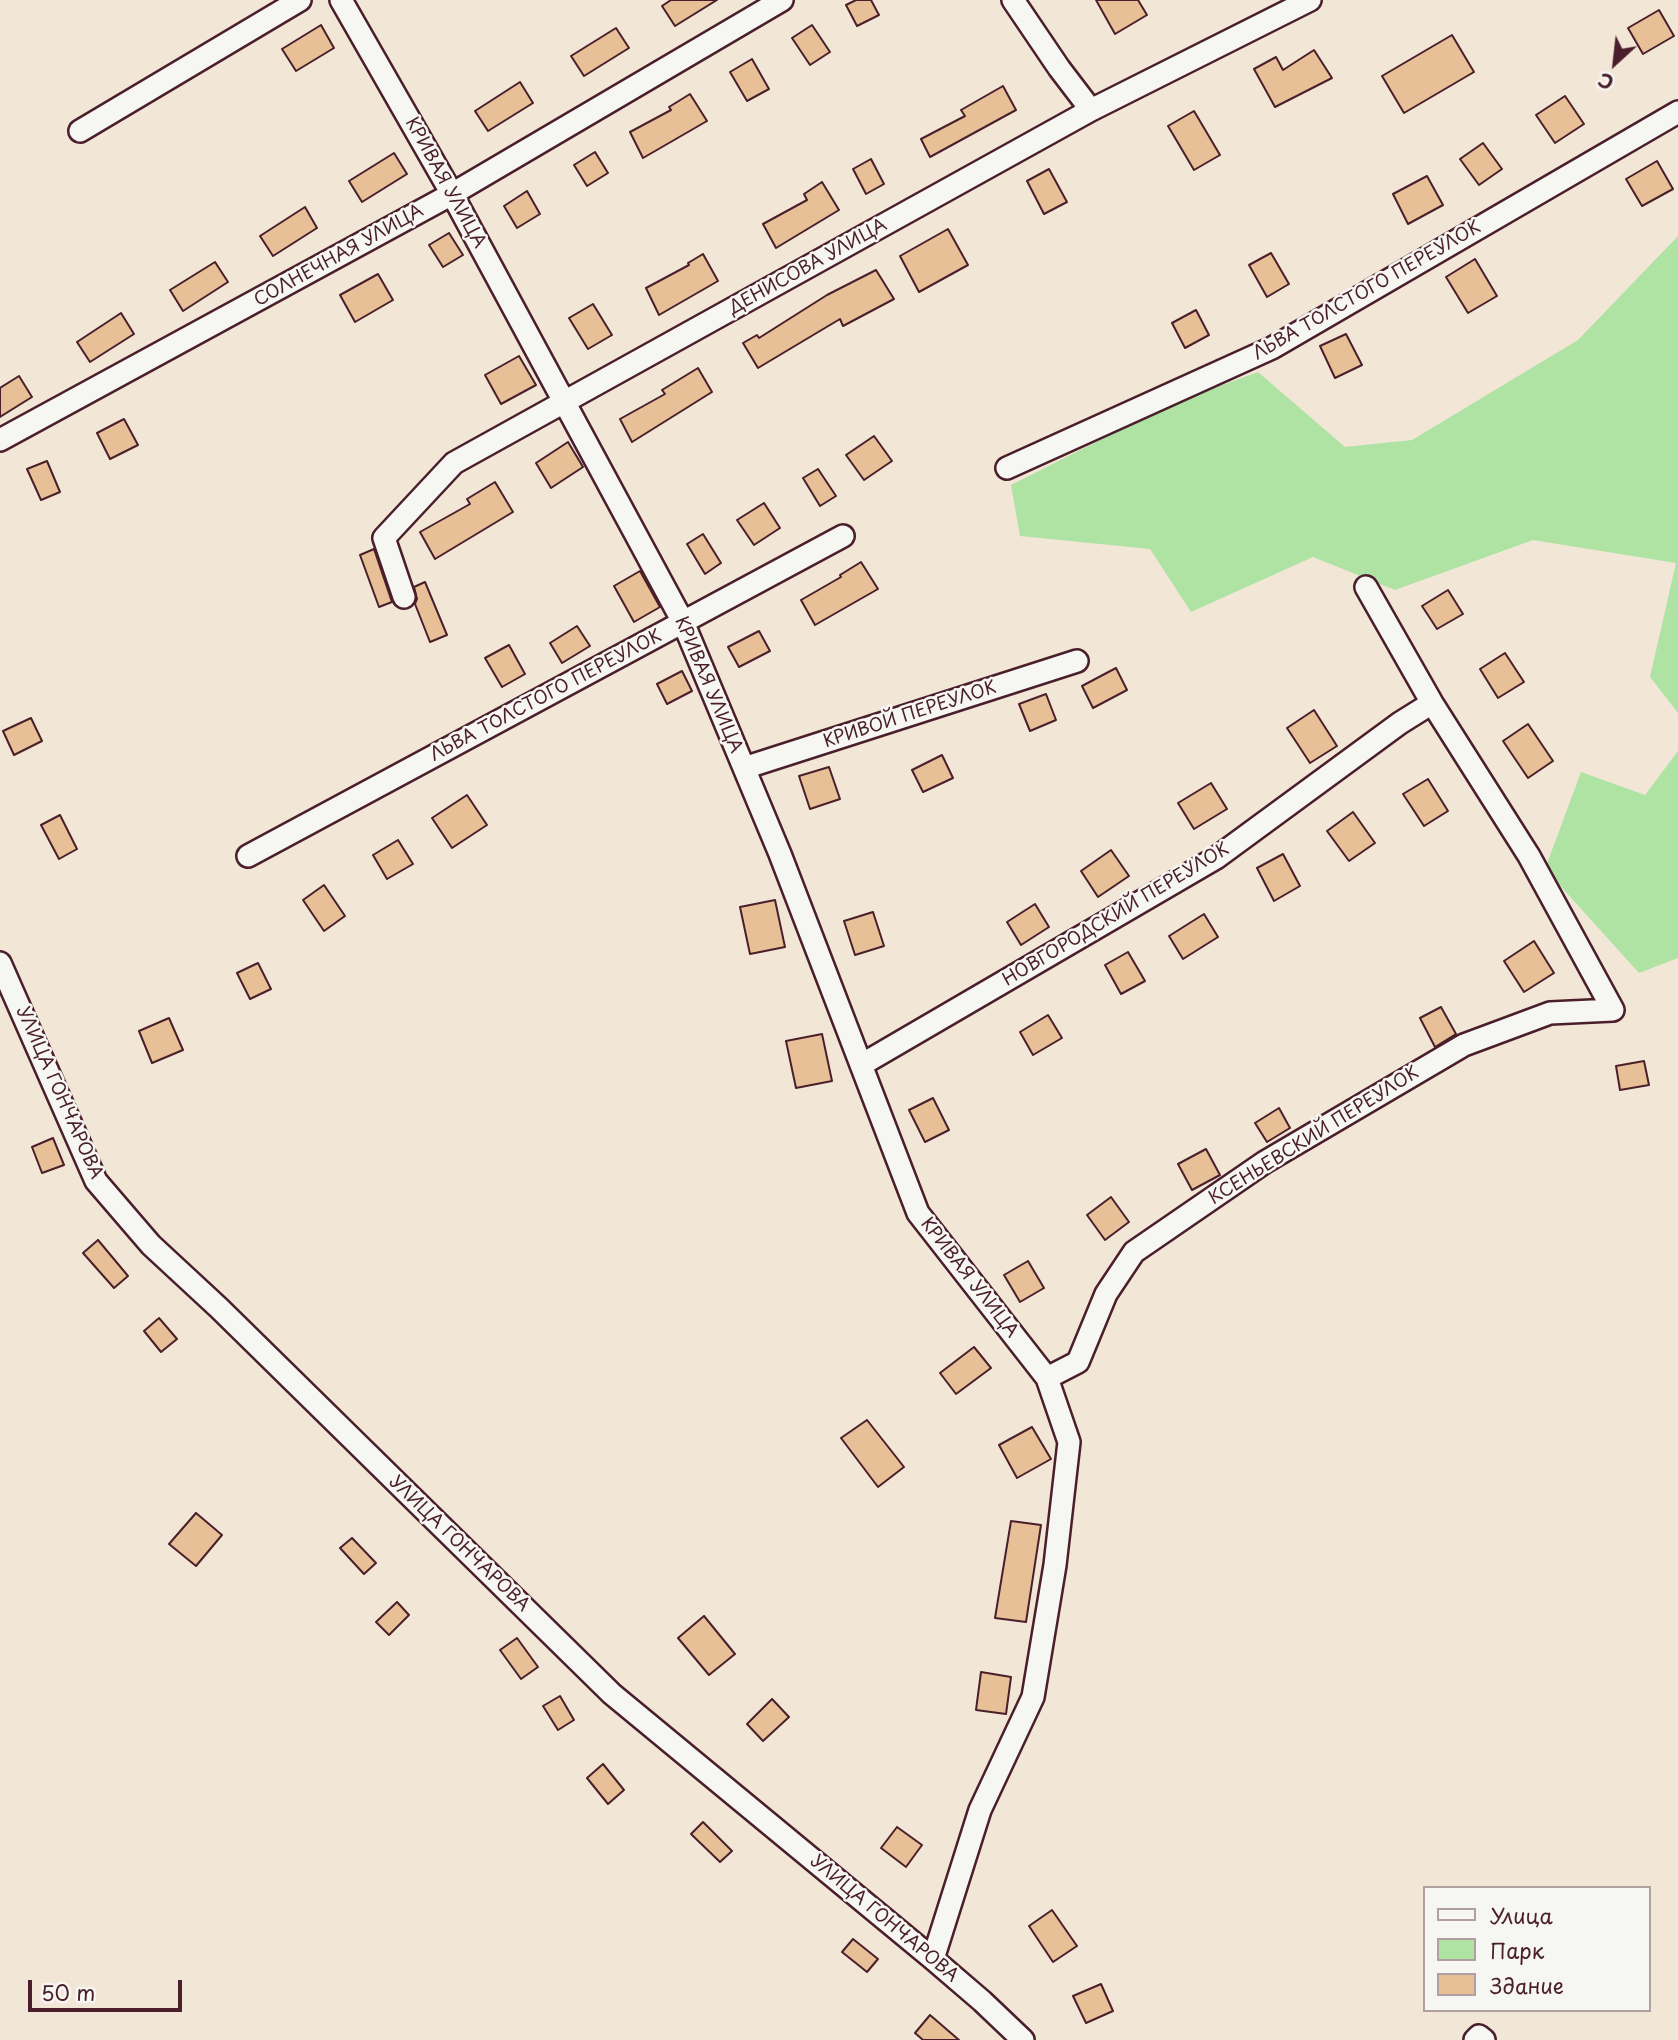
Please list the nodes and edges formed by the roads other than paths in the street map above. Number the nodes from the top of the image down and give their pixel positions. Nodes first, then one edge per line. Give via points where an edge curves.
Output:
1 (300, 0) edge
2 (341, 0) edge
3 (782, 0) edge
4 (1013, 0) edge
5 (1310, 0) edge
6 (1091, 110) junction
7 (1678, 112) edge
8 (80, 131) dead end
9 (452, 194) junction
10 (565, 401) junction
11 (0, 440) edge
12 (1007, 468) dead end
13 (843, 536) dead end
14 (1366, 587) dead end
15 (404, 597) dead end
16 (683, 622) junction
17 (1077, 661) dead end
18 (1432, 703) junction
19 (744, 768) junction
20 (248, 856) dead end
21 (0, 963) edge
22 (861, 1065) junction
23 (1047, 1378) junction
24 (933, 1959) junction
25 (1023, 2040) edge
26 (1475, 2040) edge
27 (1484, 2040) edge

1 - 8 street
2 - 9 street, КРИВАЯ УЛИЦА
3 - 9 street, СОЛНЕЧНАЯ УЛИЦА
4 - 6 street
5 - 6 street, ДЕНИСОВА УЛИЦА
6 - 10 street, ДЕНИСОВА УЛИЦА
7 - 12 street, ЛЬВА ТОЛСТОГО ПЕРЕУЛОК via 1272,348
9 - 10 street, КРИВАЯ УЛИЦА
9 - 11 street, СОЛНЕЧНАЯ УЛИЦА
10 - 15 street, ДЕНИСОВА УЛИЦА via 454,463 384,538
10 - 16 street, КРИВАЯ УЛИЦА
13 - 16 street, ЛЬВА ТОЛСТОГО ПЕРЕУЛОК
14 - 18 street
16 - 19 street, КРИВАЯ УЛИЦА
16 - 20 street, ЛЬВА ТОЛСТОГО ПЕРЕУЛОК
17 - 19 street, КРИВОЙ ПЕРЕУЛОК
18 - 22 street, НОВГОРОДСКИЙ ПЕРЕУЛОК via 1216,858
18 - 23 street, КСЕНЬЕВСКИЙ ПЕРЕУЛОК via 1529,856 1613,1010 1550,1013 1464,1045 1265,1162 1134,1252 1106,1294 1078,1362
19 - 22 street, КРИВАЯ УЛИЦА
21 - 24 street, УЛИЦА ГОНЧАРОВА via 96,1181 151,1245 612,1694
22 - 23 street, КРИВАЯ УЛИЦА via 918,1213
23 - 24 street, КРИВАЯ УЛИЦА via 1069,1442 1055,1565 1032,1697 979,1810
24 - 25 street, УЛИЦА ГОНЧАРОВА
26 - 27 street via 1479,2036

